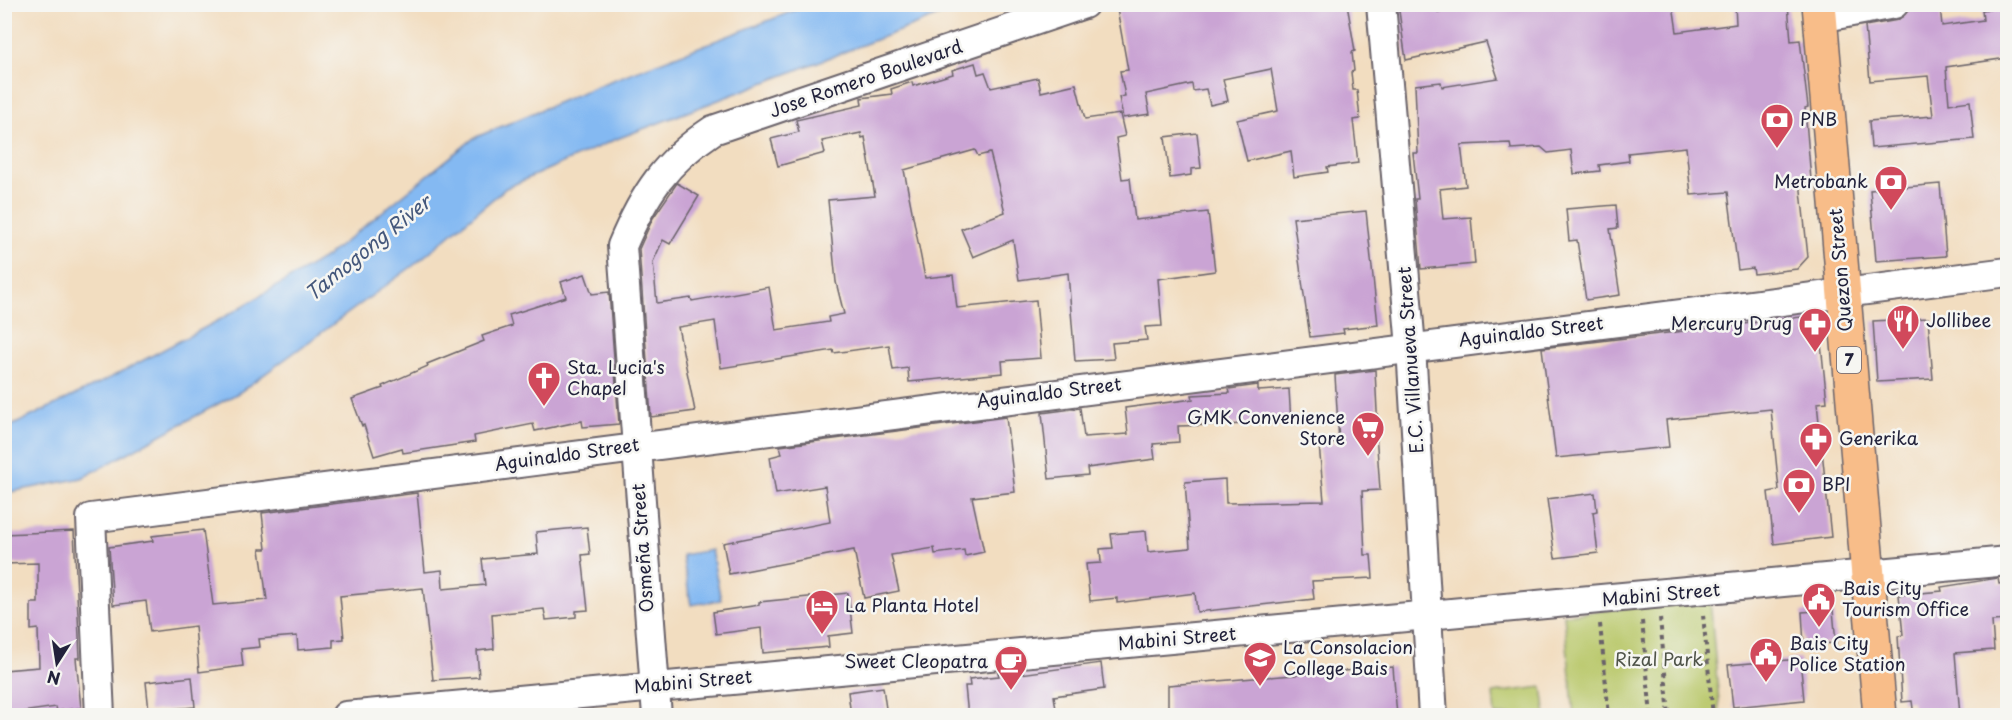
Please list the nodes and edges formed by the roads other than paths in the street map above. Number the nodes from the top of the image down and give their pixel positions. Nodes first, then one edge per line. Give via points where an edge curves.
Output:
1 (1084, 4) edge
2 (1381, 4) edge
3 (1894, 4) edge
4 (1820, 11) edge
5 (660, 174) joint
6 (2007, 272) edge
7 (1843, 294) junction
8 (1411, 347) junction
9 (636, 446) junction
10 (2007, 561) edge
11 (1868, 576) junction
12 (1428, 616) junction
13 (653, 685) junction
14 (100, 716) edge
15 (346, 716) edge
16 (657, 716) edge
17 (1433, 716) edge
18 (1880, 716) edge

1 - 5 street, Jose Romero Boulevard via 713,130 686,148
2 - 8 street, E.C. Villanueva Street
3 - 4 street
4 - 7 highway, Quezon Street / 7
5 - 9 street, Osmeña Street via 636,212 622,246
6 - 7 street, Aguinaldo Street
7 - 8 street, Aguinaldo Street
7 - 11 highway, Quezon Street / 7
8 - 9 street, Aguinaldo Street
8 - 12 street, E.C. Villanueva Street
9 - 13 street, Osmeña Street
9 - 14 street, Aguinaldo Street via 91,518
10 - 11 street, Mabini Street
11 - 12 street, Mabini Street
11 - 18 highway, Quezon Street / 7
12 - 13 street, Mabini Street
12 - 17 street, E.C. Villanueva Street
13 - 15 street, Mabini Street
13 - 16 street, Osmeña Street

